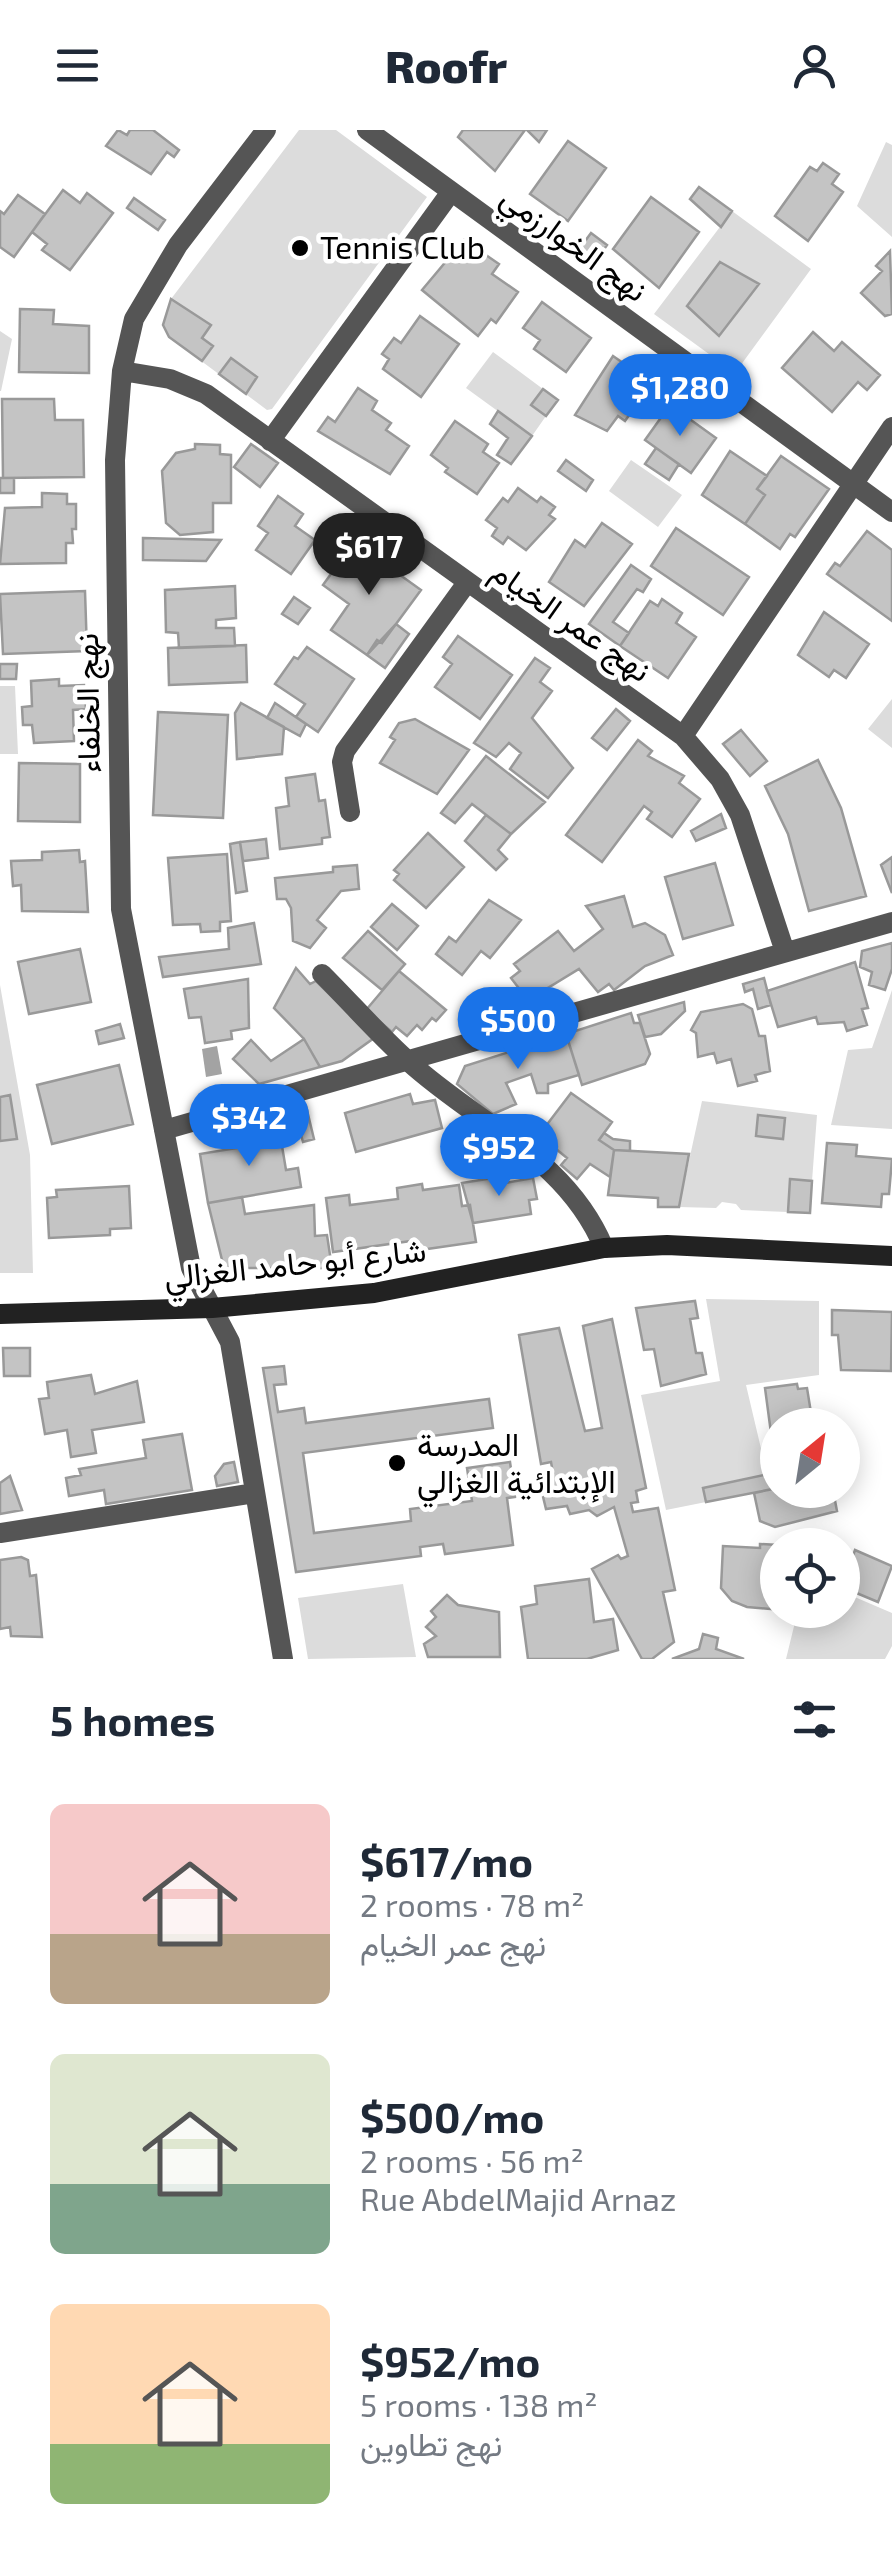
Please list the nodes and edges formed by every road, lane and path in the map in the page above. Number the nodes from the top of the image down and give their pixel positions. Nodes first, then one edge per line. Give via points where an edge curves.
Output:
1 (266, 130) edge
2 (368, 130) edge
3 (451, 192) junction
4 (122, 372) junction
5 (892, 427) edge
6 (270, 441) junction
7 (852, 482) junction
8 (892, 512) edge
9 (466, 584) junction
10 (682, 736) junction
11 (350, 812) dead end
12 (892, 922) edge
13 (784, 952) junction
14 (322, 974) dead end
15 (409, 1062) junction
16 (164, 1130) junction
17 (604, 1248) junction
18 (892, 1256) edge
19 (212, 1308) junction
20 (0, 1314) edge
21 (254, 1493) junction
22 (0, 1532) edge
23 (283, 1659) edge

1 - 4 street, نهج الخلفاء via 151,284 134,318
2 - 3 street, نهج الخوارزمي
3 - 6 street
3 - 7 street, نهج الخوارزمي
4 - 6 street, نهج عمر الخيام via 170,379 206,394
4 - 16 street, نهج الخلفاء via 115,460 121,909
5 - 7 street
6 - 9 street, نهج عمر الخيام
7 - 8 street, نهج الخوارزمي
7 - 10 street
9 - 10 street, نهج عمر الخيام
9 - 11 street via 345,752
10 - 13 street, نهج عمر الخيام via 720,779 740,815
12 - 13 street
13 - 15 street
14 - 15 street
15 - 16 street
15 - 17 street via 567,1184
16 - 19 street, نهج الخلفاء via 191,1268
17 - 18 main road, شارع أبو حامد الغزالي
17 - 19 main road, شارع أبو حامد الغزالي via 374,1293
19 - 20 main road, شارع أبو حامد الغزالي
19 - 21 street, نهج الخلفاء via 230,1342
21 - 22 street
21 - 23 street, نهج الخلفاء

